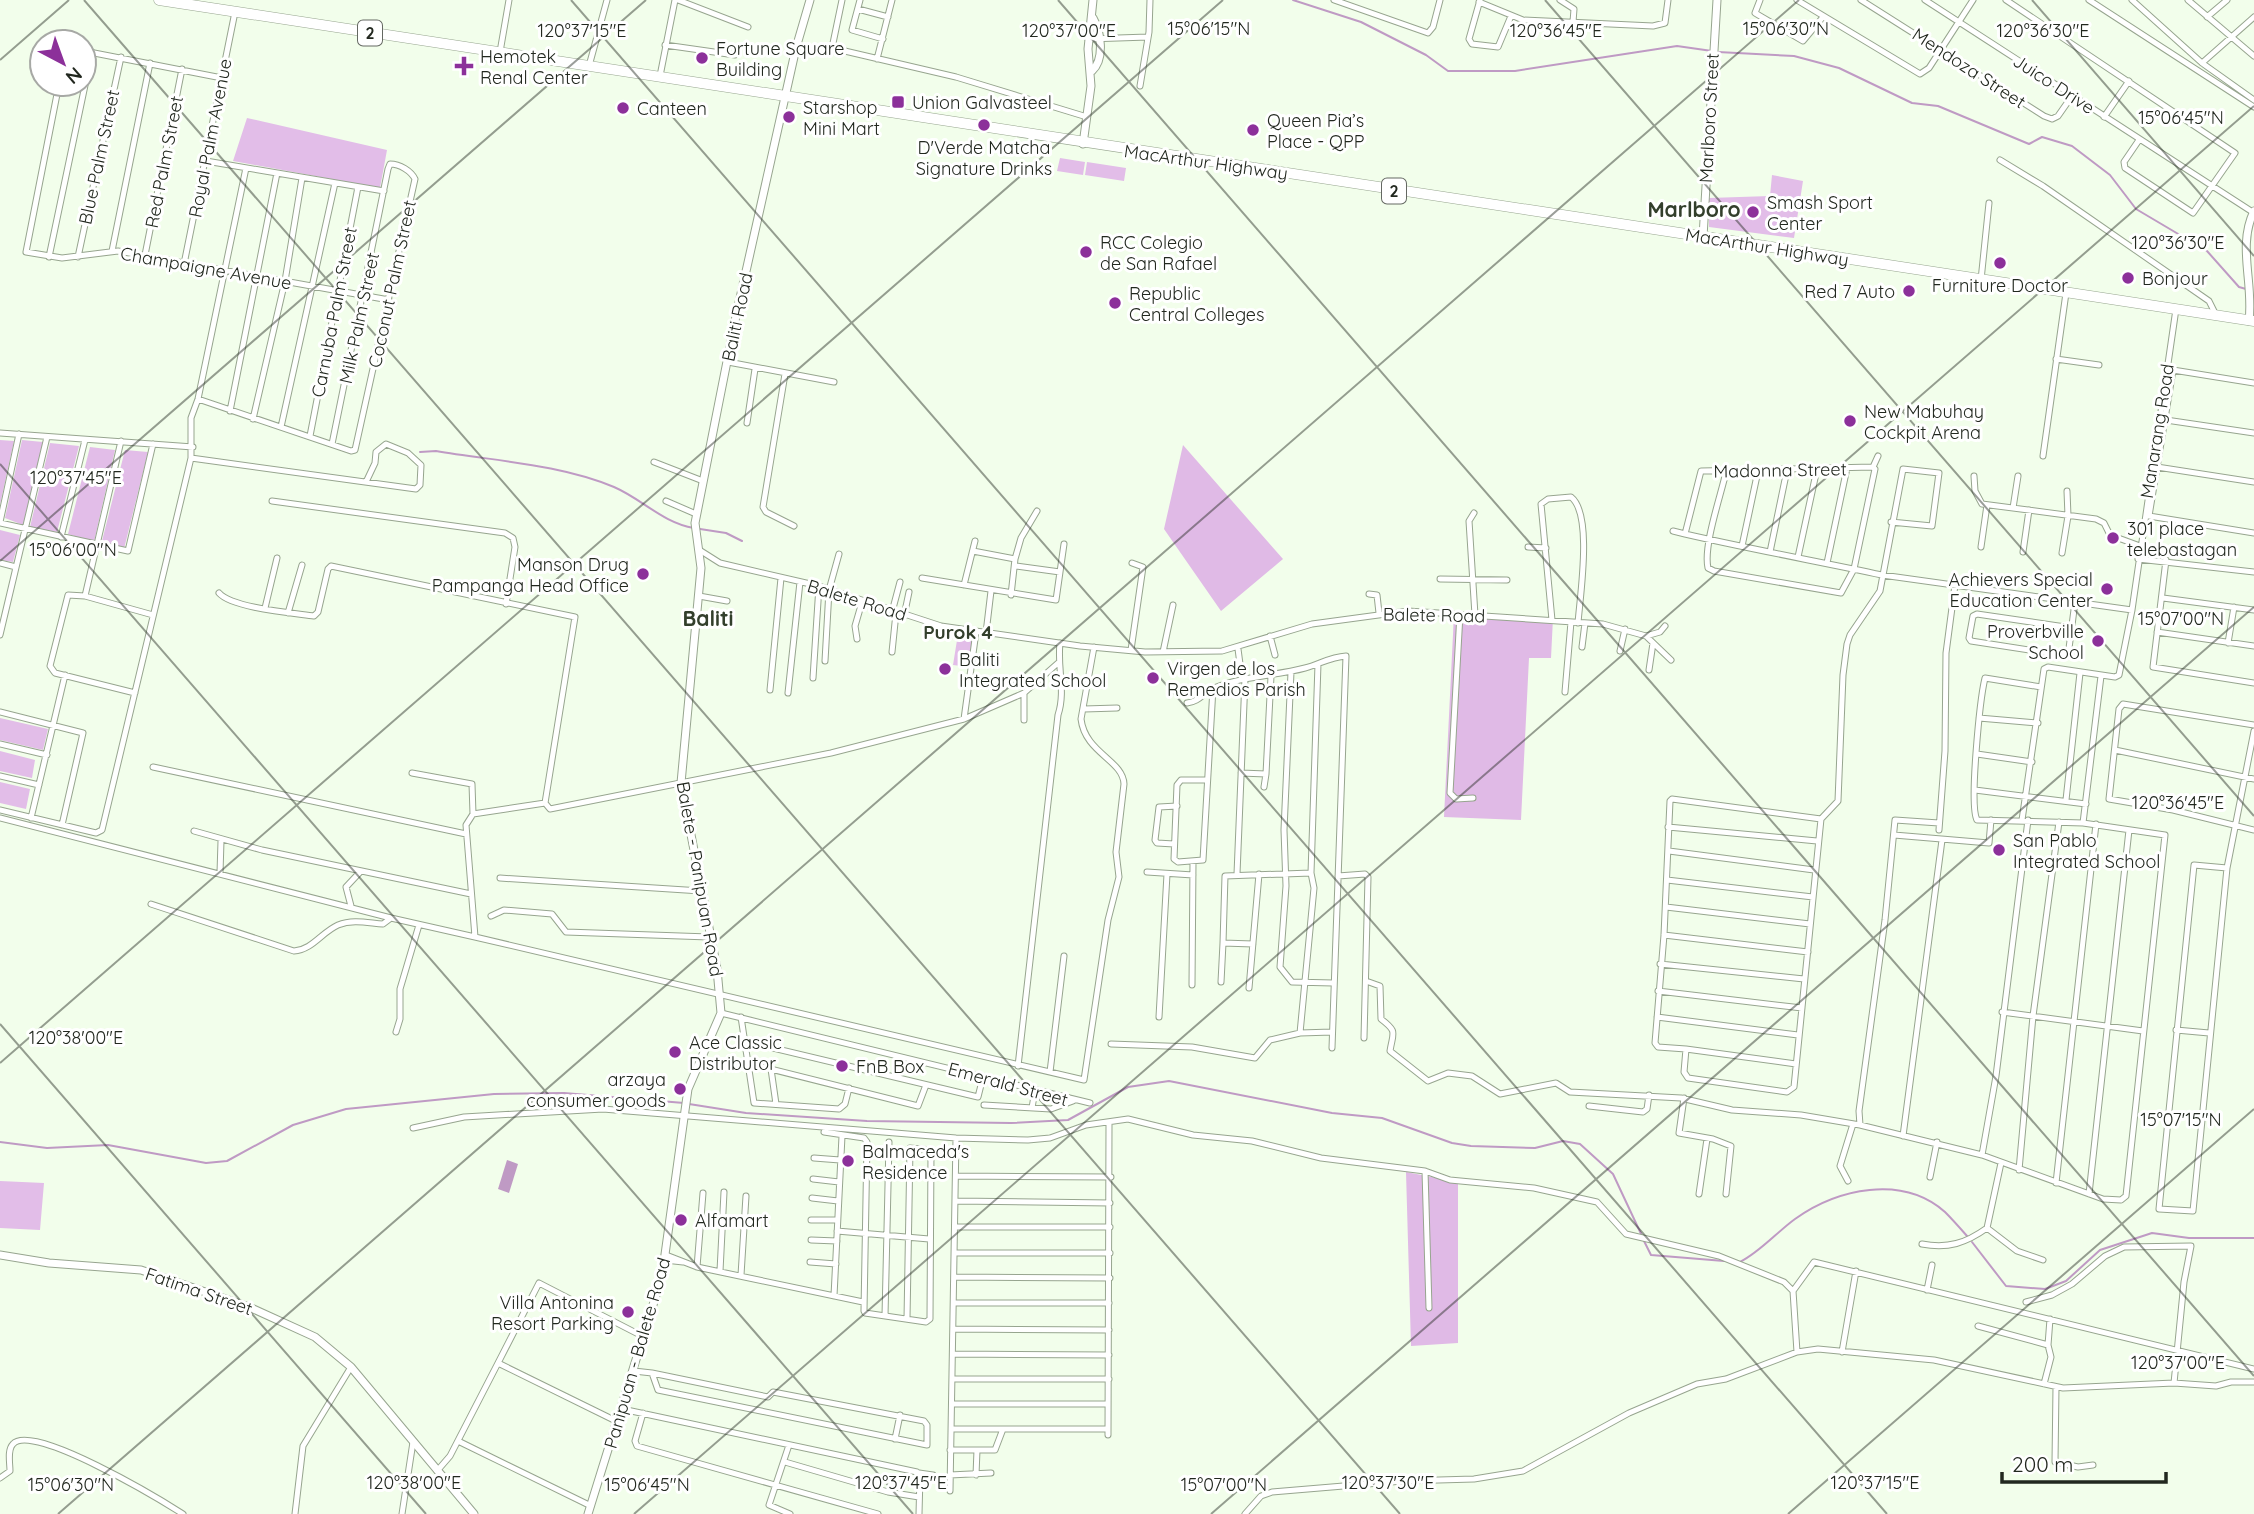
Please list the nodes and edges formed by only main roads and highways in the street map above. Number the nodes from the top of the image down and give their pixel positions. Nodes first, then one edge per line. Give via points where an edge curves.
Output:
1 (159, 0) edge
2 (810, 0) edge
3 (1093, 0) edge
4 (1717, 0) edge
5 (1093, 18) junction
6 (1092, 71) junction
7 (787, 97) junction
8 (1083, 144) junction
9 (2254, 212) edge
10 (1703, 237) junction
11 (2253, 299) edge
12 (2252, 321) edge
13 (695, 536) joint
14 (688, 1089) joint
15 (0, 1255) edge
16 (590, 1510) edge
17 (474, 1514) edge

1 - 7 highway, MacArthur Highway / 2
2 - 7 main road, Baliti Road
3 - 5 main road
4 - 10 main road, Marlboro Street
5 - 6 main road via 1088,39
5 - 6 main road via 1099,62
6 - 8 main road
7 - 8 highway, MacArthur Highway / 2
7 - 13 main road, Baliti Road
8 - 10 highway, MacArthur Highway / 2
9 - 11 main road via 2245,245
10 - 12 highway, MacArthur Highway / 2
11 - 12 main road
13 - 14 main road, Balete - Panipuan Road via 701,551 699,596 681,783 721,1013
14 - 16 main road, Panipuan - Balete Road via 669,1258
15 - 17 main road, Fatima Street via 141,1270 282,1321 326,1343

